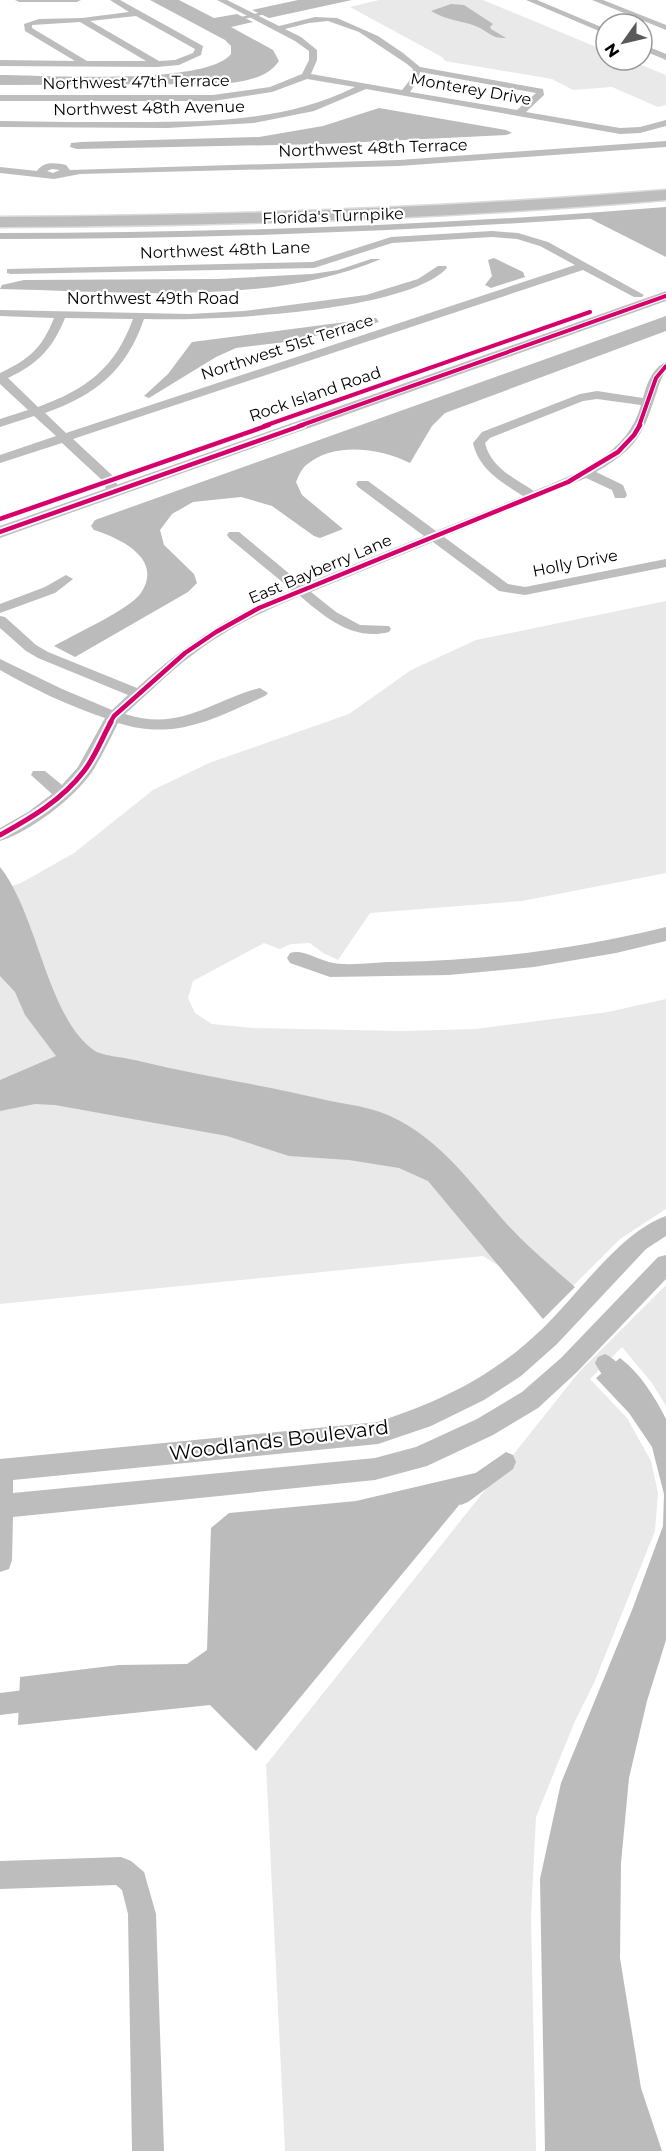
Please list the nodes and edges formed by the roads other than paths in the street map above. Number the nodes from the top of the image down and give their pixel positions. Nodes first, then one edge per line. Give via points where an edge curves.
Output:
1 (18, 0) edge
2 (77, 0) edge
3 (114, 0) edge
4 (244, 0) edge
5 (530, 0) edge
6 (596, 0) edge
7 (224, 2) edge
8 (625, 12) edge
9 (137, 13) junction
10 (82, 20) junction
11 (594, 27) edge
12 (277, 29) junction
13 (0, 63) edge
14 (86, 64) junction
15 (157, 64) junction
16 (417, 69) junction
17 (306, 76) junction
18 (365, 86) junction
19 (405, 92) junction
20 (0, 98) edge
21 (519, 113) junction
22 (666, 123) edge
23 (0, 124) edge
24 (584, 124) junction
25 (666, 144) edge
26 (593, 150) junction
27 (0, 170) edge
28 (666, 186) edge
29 (666, 195) edge
30 (0, 213) edge
31 (0, 222) edge
32 (584, 266) junction
33 (442, 268) dead end
34 (4, 271) edge
35 (666, 286) edge
36 (638, 295) junction
37 (666, 296) edge
38 (0, 313) edge
39 (61, 314) junction
40 (139, 317) junction
41 (666, 366) edge
42 (0, 377) edge
43 (648, 402) junction
44 (38, 411) junction
45 (0, 423) edge
46 (65, 437) junction
47 (0, 459) edge
48 (587, 472) junction
49 (363, 484) dead end
50 (111, 486) junction
51 (620, 495) dead end
52 (533, 496) junction
53 (0, 519) edge
54 (0, 532) edge
55 (234, 535) dead end
56 (435, 537) junction
57 (666, 563) edge
58 (66, 579) dead end
59 (299, 591) junction
60 (0, 609) edge
61 (0, 620) edge
62 (384, 629) dead end
63 (0, 664) edge
64 (260, 693) dead end
65 (138, 694) junction
66 (114, 716) junction
67 (39, 775) dead end
68 (63, 794) junction
69 (0, 835) edge
70 (666, 934) edge
71 (296, 958) dead end
72 (666, 1225) edge
73 (666, 1264) edge
74 (1, 1470) edge
75 (1, 1506) edge
76 (0, 1560) edge
77 (0, 1875) edge
78 (147, 2151) edge

1 - 2 street
3 - 9 street
4 - 7 street
5 - 11 street
6 - 8 street
7 - 12 street
9 - 10 street
9 - 15 street via 200,48 191,59
10 - 14 street via 39,21 28,24 28,29
10 - 15 street
12 - 16 street via 329,18 399,51
12 - 17 street via 312,50 313,60
13 - 14 street
14 - 15 street
16 - 19 street
16 - 21 street via 540,91
17 - 18 street, Monterey Drive
17 - 20 street, Northwest 47th Terrace via 273,89 213,98
18 - 19 street, Monterey Drive
18 - 23 street, Northwest 48th Avenue via 318,108 250,121 200,125
19 - 21 street, Monterey Drive
21 - 24 street, Monterey Drive
22 - 24 street, Monterey Drive via 631,131
24 - 26 street via 575,131
25 - 26 street, Northwest 48th Terrace
26 - 27 street, Northwest 48th Terrace via 388,163
28 - 30 highway, Florida's Turnpike via 403,204 203,212
29 - 31 highway, Florida's Turnpike via 415,213
32 - 34 street, Northwest 48th Lane via 538,242 492,234 391,240 314,265
32 - 36 street, Northwest 48th Lane
32 - 46 street, Northwest 51st Terrace
33 - 40 street, Northwest 49th Road via 422,281 367,298 244,315
35 - 36 main road, Rock Island Road
36 - 50 main road, Rock Island Road
37 - 50 main road, Rock Island Road
38 - 39 street, Northwest 49th Road
39 - 40 street, Northwest 49th Road
39 - 42 street via 42,354
40 - 44 street via 128,350 114,368 73,397
41 - 43 street, East Bayberry Lane via 658,371
42 - 44 street
43 - 48 street, East Bayberry Lane via 640,426 622,448
43 - 52 street via 597,395 580,398 486,435 479,443 480,455 488,465
44 - 45 street
44 - 46 street
46 - 47 street, Northwest 51st Terrace
46 - 50 street
48 - 51 street via 618,488
48 - 52 street, East Bayberry Lane
49 - 56 street, Holly Drive
50 - 53 main road, Rock Island Road
50 - 54 main road, Rock Island Road
52 - 56 street, East Bayberry Lane
55 - 59 street
56 - 57 street, Holly Drive via 504,588 525,591
56 - 59 street, East Bayberry Lane
58 - 60 street via 50,590
59 - 62 street via 357,629
59 - 65 street, East Bayberry Lane via 216,632
61 - 65 street via 37,651
63 - 66 street
64 - 66 street via 196,720 161,726
65 - 66 street, East Bayberry Lane
66 - 68 street, East Bayberry Lane via 85,770
67 - 68 street
68 - 69 street, East Bayberry Lane
70 - 71 street via 534,960 448,968 330,970
72 - 74 street, Woodlands Boulevard via 638,1243 549,1337 513,1369 431,1415 378,1433
73 - 75 street, Woodlands Boulevard via 530,1400 485,1427 419,1458 375,1469
74 - 75 street
75 - 76 street
77 - 78 street via 121,1870 134,1882 142,1914

